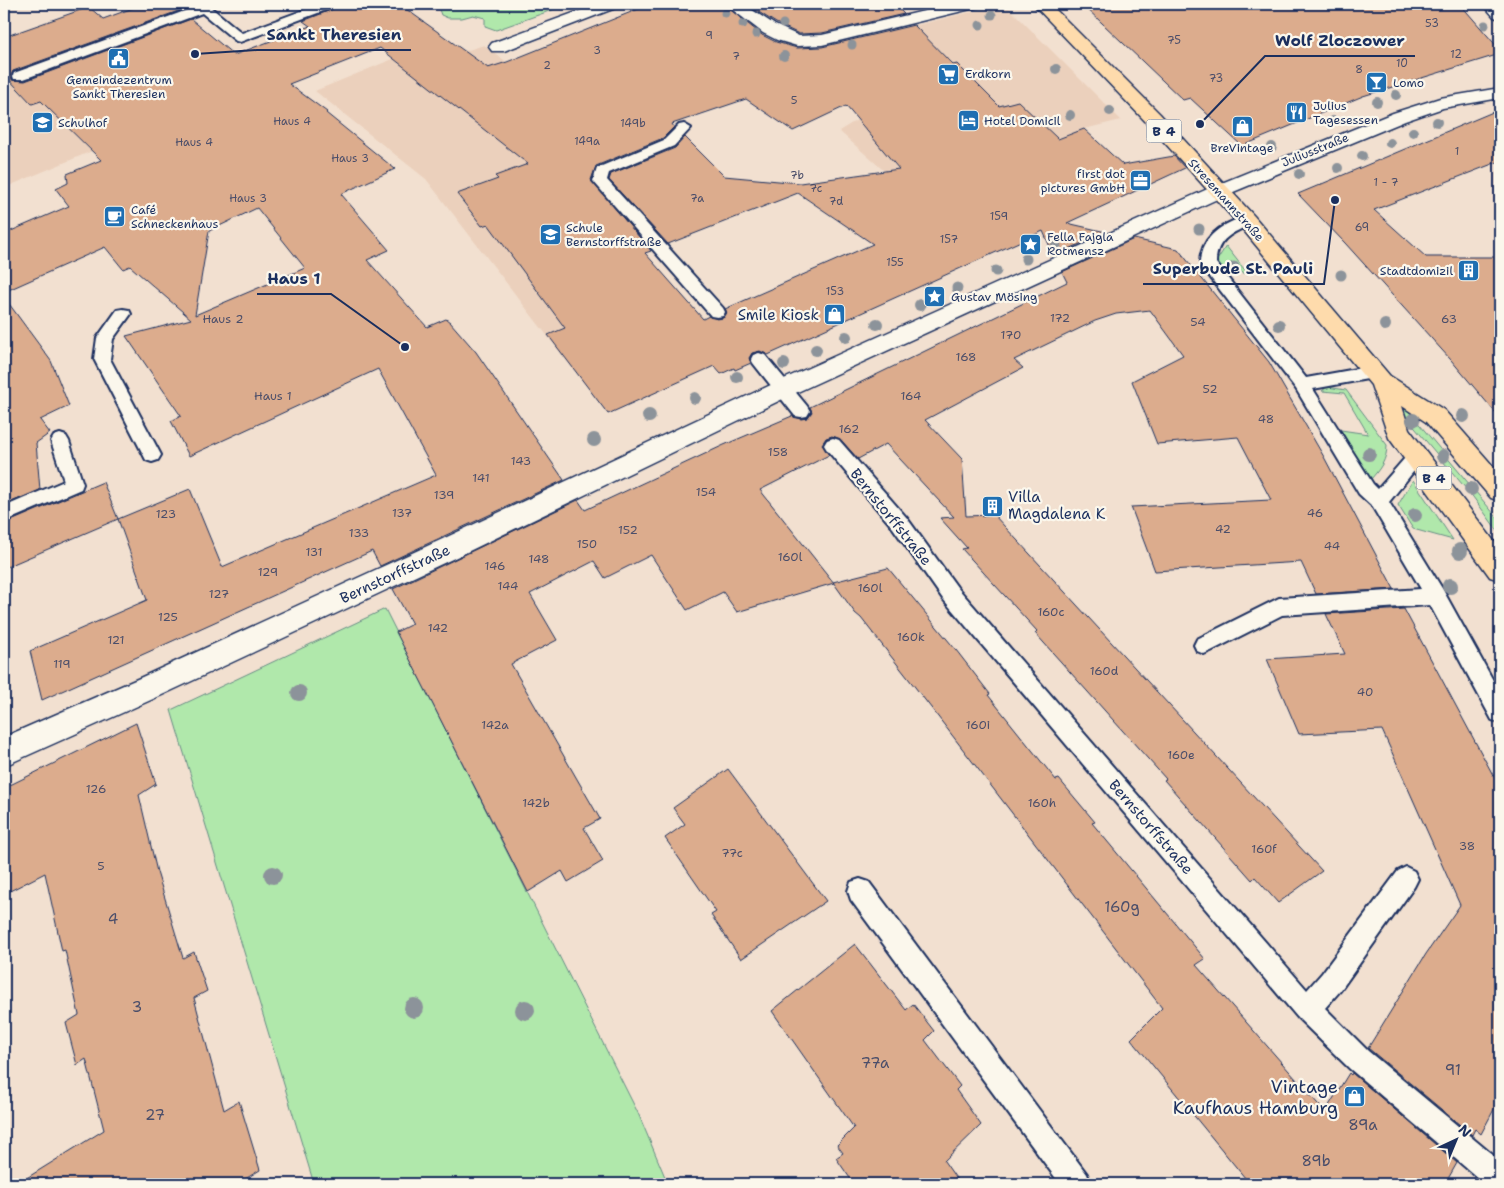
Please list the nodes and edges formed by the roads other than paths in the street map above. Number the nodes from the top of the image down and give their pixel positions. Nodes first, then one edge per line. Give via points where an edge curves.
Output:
1 (330, 4) edge
2 (612, 4) edge
3 (734, 4) edge
4 (973, 4) edge
5 (1041, 4) edge
6 (1491, 4) edge
7 (1500, 14) edge
8 (498, 47) dead end
9 (19, 76) dead end
10 (1500, 93) edge
11 (684, 128) dead end
12 (1219, 191) junction
13 (1247, 221) junction
14 (717, 312) dead end
15 (123, 314) dead end
16 (759, 359) dead end
17 (1377, 377) junction
18 (1302, 385) junction
19 (783, 389) junction
20 (802, 411) dead end
21 (60, 441) dead end
22 (833, 445) dead end
23 (152, 455) dead end
24 (1417, 456) junction
25 (1500, 491) edge
26 (1379, 501) junction
27 (4, 515) edge
28 (1500, 569) edge
29 (1436, 596) junction
30 (1204, 645) dead end
31 (1500, 713) edge
32 (4, 752) edge
33 (1406, 879) dead end
34 (860, 891) dead end
35 (1307, 1009) junction
36 (1500, 1178) edge
37 (1077, 1184) edge

1 - 9 lane via 240,38 204,8
2 - 8 street
3 - 4 street via 769,29 797,41 822,40
5 - 12 main road, Stresemannstraße / B 4
6 - 7 street
10 - 12 street, Juliusstraße via 1440,103 1398,117
11 - 14 lane via 670,143 602,171 600,181
12 - 13 main road, Stresemannstraße / B 4
12 - 19 street, Bernstorffstraße
13 - 17 main road, Stresemannstraße / B 4
13 - 18 lane via 1219,234 1209,250 1208,264
15 - 23 lane via 105,338 102,359
16 - 19 lane
17 - 18 lane
17 - 24 main road, Stresemannstraße / B 4 via 1398,432
17 - 25 main road, Stresemannstraße / B 4 via 1435,416
18 - 26 lane via 1366,488
19 - 20 lane
19 - 32 street, Bernstorffstraße via 447,550
21 - 27 lane via 74,484
22 - 35 lane, Bernstorffstraße via 900,523 950,593
24 - 26 lane
24 - 28 main road, Stresemannstraße / B 4
26 - 29 lane
29 - 30 lane via 1279,607
29 - 31 lane
33 - 35 lane via 1332,982
34 - 37 lane
35 - 36 lane, Bernstorffstraße via 1359,1060

